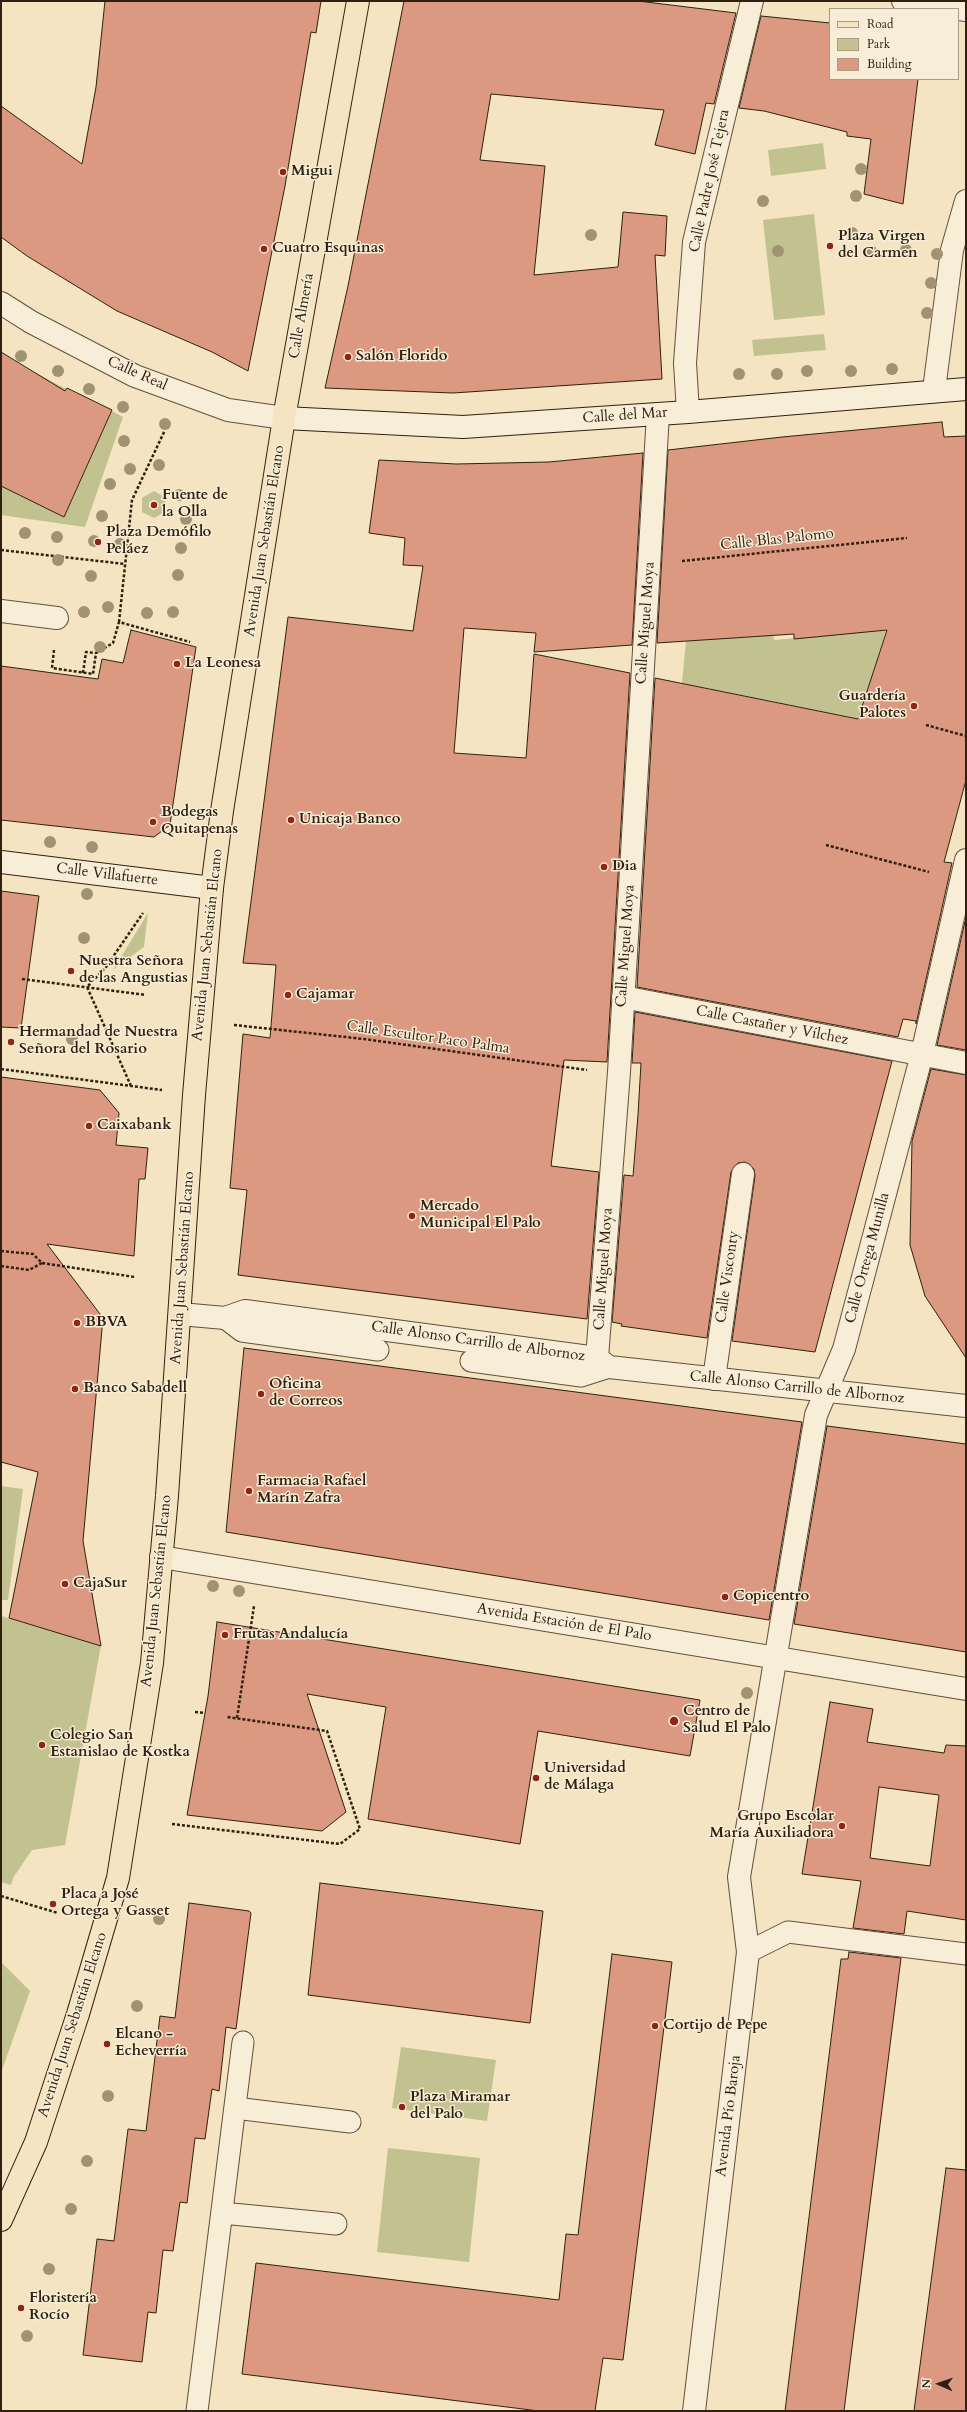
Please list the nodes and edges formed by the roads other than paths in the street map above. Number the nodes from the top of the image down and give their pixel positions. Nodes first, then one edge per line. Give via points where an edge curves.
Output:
1 (358, 1) edge
2 (752, 1) edge
3 (903, 1) edge
4 (952, 8) edge
5 (966, 201) edge
6 (1, 303) edge
7 (966, 389) edge
8 (934, 390) junction
9 (688, 412) junction
10 (658, 414) junction
11 (284, 418) junction
12 (1, 611) edge
13 (57, 618) road end
14 (966, 860) edge
15 (1, 862) edge
16 (212, 888) junction
17 (623, 997) junction
18 (922, 1054) junction
19 (966, 1063) edge
20 (743, 1174) dead end
21 (180, 1314) junction
22 (225, 1318) junction
23 (378, 1350) dead end
24 (471, 1361) dead end
25 (603, 1363) junction
26 (714, 1379) junction
27 (826, 1390) junction
28 (966, 1406) edge
29 (161, 1557) junction
30 (774, 1656) junction
31 (966, 1689) edge
32 (748, 1952) junction
33 (966, 1954) edge
34 (243, 2042) dead end
35 (235, 2108) junction
36 (350, 2122) dead end
37 (222, 2213) junction
38 (1, 2220) edge
39 (336, 2224) dead end
40 (197, 2411) edge
41 (694, 2411) edge

1 - 11 main road, Calle Almería
2 - 9 street, Calle Padre José Tejera via 694,242 685,363
3 - 4 street
5 - 8 street via 952,250
6 - 11 street, Calle Real via 31,322 135,376 228,410
7 - 8 street, Calle del Mar
8 - 9 street, Calle del Mar
9 - 10 street, Calle del Mar
10 - 11 street, Calle del Mar via 463,427
10 - 17 street, Calle Miguel Moya
11 - 16 main road, Avenida Juan Sebastián Elcano
12 - 13 street
14 - 18 street, Calle Ortega Munilla
15 - 16 street, Calle Villafuerte
16 - 21 main road, Avenida Juan Sebastián Elcano via 194,1095
17 - 18 street, Calle Castañer y Vílchez
17 - 25 street, Calle Miguel Moya
18 - 19 street, Calle Castañer y Vílchez
18 - 27 street, Calle Ortega Munilla via 844,1349
20 - 26 street, Calle Visconty
21 - 22 street, Calle Alonso Carrillo de Albornoz
21 - 29 main road, Avenida Juan Sebastián Elcano
22 - 23 lane via 242,1331
22 - 25 street, Calle Alonso Carrillo de Albornoz via 245,1311
24 - 25 lane via 581,1376
25 - 26 street, Calle Alonso Carrillo de Albornoz
26 - 27 street, Calle Alonso Carrillo de Albornoz
27 - 28 street, Calle Alonso Carrillo de Albornoz
27 - 30 street, Calle Ortega Munilla via 816,1415
29 - 30 street, Avenida Estación de El Palo
29 - 38 main road, Avenida Juan Sebastián Elcano via 152,1663 118,1878 78,2014 36,2142
30 - 31 street, Avenida Estación de El Palo
30 - 32 street, Avenida Pío Baroja via 739,1877
32 - 33 lane via 788,1932
32 - 41 street, Avenida Pío Baroja
34 - 35 lane
35 - 36 lane
35 - 37 lane
37 - 39 lane
37 - 40 lane

